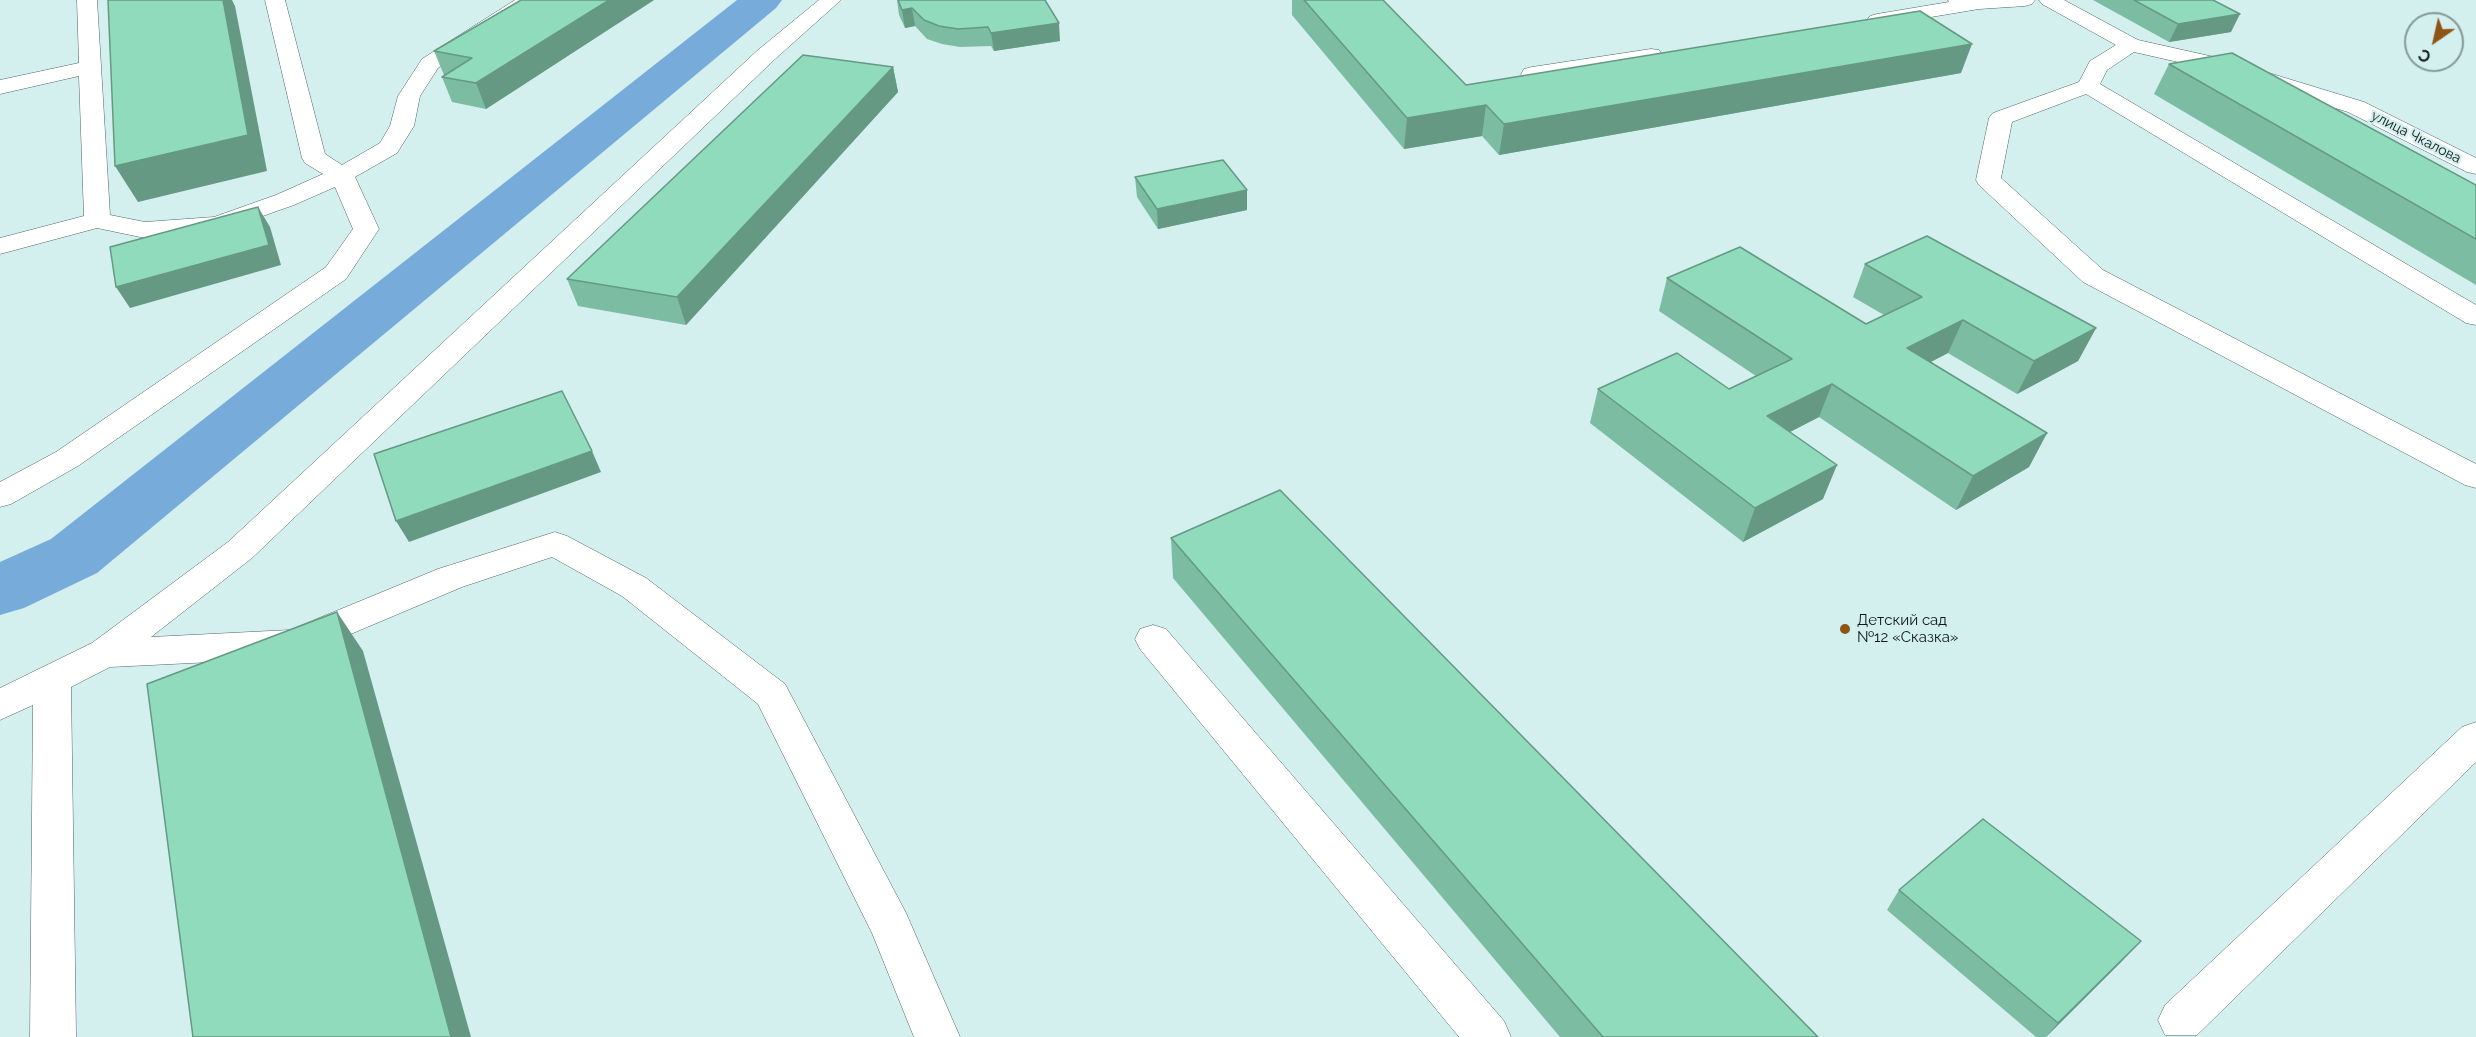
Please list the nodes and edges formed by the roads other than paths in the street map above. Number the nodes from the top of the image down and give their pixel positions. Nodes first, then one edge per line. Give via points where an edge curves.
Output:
1 (87, 0) edge
2 (275, 0) edge
3 (529, 0) edge
4 (831, 0) edge
5 (2025, 0) edge
6 (2049, 0) edge
7 (1968, 2) edge
8 (1861, 22) edge
9 (2131, 45) junction
10 (1673, 52) edge
11 (90, 67) junction
12 (1532, 74) edge
13 (2088, 86) junction
14 (0, 87) edge
15 (2476, 167) edge
16 (342, 175) junction
17 (97, 220) junction
18 (0, 246) edge
19 (2476, 317) edge
20 (2476, 477) edge
21 (0, 496) edge
22 (1153, 639) dead end
23 (105, 653) junction
24 (52, 679) junction
25 (0, 705) edge
26 (2476, 738) edge
27 (2181, 1020) dead end
28 (53, 1037) edge
29 (936, 1037) edge
30 (1488, 1037) edge

1 - 11 street
2 - 16 street via 314,158
3 - 16 street via 430,64 409,96 402,126 389,148
4 - 23 street via 766,55 240,550
5 - 7 street
6 - 9 street, улица Чкалова
7 - 8 street
9 - 13 street via 2098,66
9 - 15 street, улица Чкалова via 2215,64 2356,107
10 - 12 street
11 - 14 street
11 - 17 street
13 - 19 street
13 - 20 street via 2001,118 1988,180 2093,276
16 - 17 street via 217,224 145,230
16 - 21 street via 366,229 336,273 67,459
17 - 18 street
22 - 30 street
23 - 24 street
23 - 29 street via 294,644 450,578 555,544 634,587 772,694 891,927
24 - 25 street
24 - 28 street
26 - 27 street

